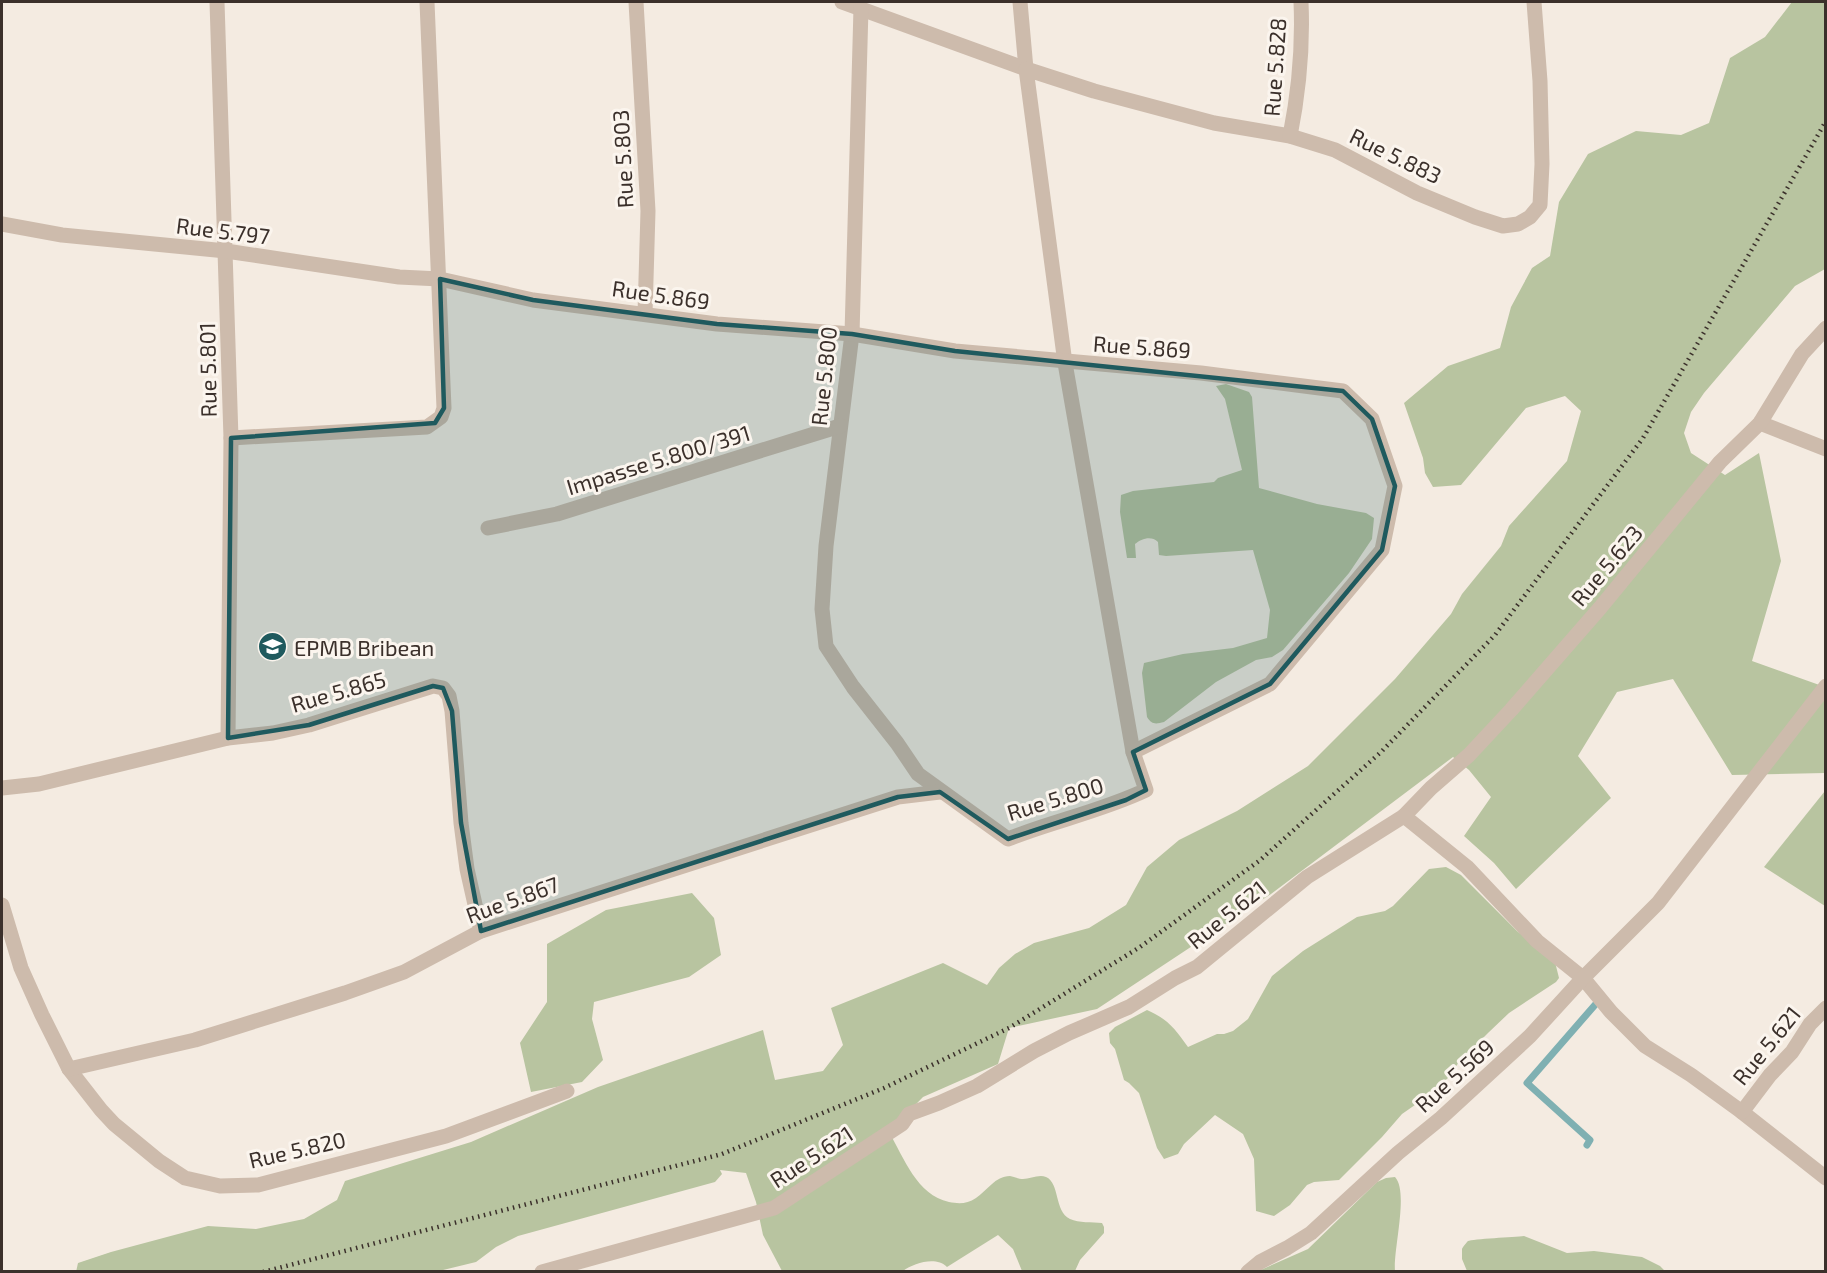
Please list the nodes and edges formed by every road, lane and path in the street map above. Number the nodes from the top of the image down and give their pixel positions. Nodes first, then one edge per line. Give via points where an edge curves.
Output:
1 (217, 2) edge
2 (427, 2) edge
3 (636, 2) edge
4 (842, 2) edge
5 (1020, 2) edge
6 (1301, 2) edge
7 (1534, 2) edge
8 (861, 8) junction
9 (1026, 69) junction
10 (1290, 136) junction
11 (2, 224) edge
12 (226, 251) junction
13 (440, 279) junction
14 (645, 314) junction
15 (1826, 328) edge
16 (852, 334) junction
17 (1065, 363) junction
18 (1760, 423) junction
19 (840, 426) junction
20 (231, 438) junction
21 (1826, 448) edge
22 (488, 528) dead end
23 (1826, 686) edge
24 (228, 738) junction
25 (1133, 752) junction
26 (2, 788) edge
27 (940, 792) junction
28 (1404, 816) junction
29 (2, 905) edge
30 (5, 931) edge
31 (481, 931) junction
32 (1583, 978) junction
33 (1826, 1008) edge
34 (69, 1069) junction
35 (567, 1091) dead end
36 (1742, 1112) junction
37 (1826, 1178) edge
38 (542, 1272) edge
39 (1248, 1272) edge

1 - 12 street, Rue 5.801
2 - 13 street
3 - 14 street, Rue 5.803 via 648,211
4 - 8 street, Rue 5.883
5 - 9 street, Rue 5.800
6 - 10 street, Rue 5.828 via 1302,42
7 - 10 street, Rue 5.883 via 1540,81 1540,205 1518,224 1503,226 1475,217 1417,193 1335,150
8 - 9 street, Rue 5.883
8 - 16 street, Rue 5.800
9 - 10 street, Rue 5.883 via 1214,123
9 - 17 street, Rue 5.800
11 - 12 street, Rue 5.797 via 63,235
12 - 13 street, Rue 5.797 via 399,277
12 - 20 street, Rue 5.801
13 - 14 street, Rue 5.869 via 533,300
13 - 20 street via 444,408 435,423 427,427
14 - 16 street, Rue 5.869 via 717,324
15 - 18 street, Rue 5.623 via 1802,354
16 - 17 street, Rue 5.869
16 - 19 street, Rue 5.800
17 - 25 street, Rue 5.800
17 - 25 street, Rue 5.869 via 1202,373 1343,391 1372,419 1395,486 1382,550 1270,684
18 - 21 street
18 - 28 street, Rue 5.623 via 1720,462 1511,711
19 - 22 street, Impasse 5.800/391 via 556,514
19 - 27 street, Rue 5.800 via 826,546 822,609 826,646 918,774
20 - 24 street, Rue 5.801
23 - 32 street, Rue 5.569 via 1671,888
24 - 26 street, Rue 5.865 via 39,784
24 - 31 street, Rue 5.865 via 309,725 433,686 443,688 452,711 467,869
25 - 27 street, Rue 5.800 via 1146,790 1008,839
27 - 31 street, Rue 5.867 via 898,797
28 - 32 street, Rue 5.621 via 1467,867 1531,935
28 - 38 street, Rue 5.621 via 1307,877 1197,967 1129,1007 1034,1051 976,1086 909,1113 902,1124 774,1208
29 - 30 street, Rue 5.820
30 - 34 street, Rue 5.820
31 - 34 street, Rue 5.867 via 404,972 345,993 195,1040
32 - 36 street, Rue 5.621 via 1645,1046
32 - 39 street, Rue 5.569 via 1530,1036 1311,1233
33 - 36 street, Rue 5.621
34 - 35 street, Rue 5.820 via 101,1110 159,1161 185,1178 220,1186 258,1185 446,1136
36 - 37 street

